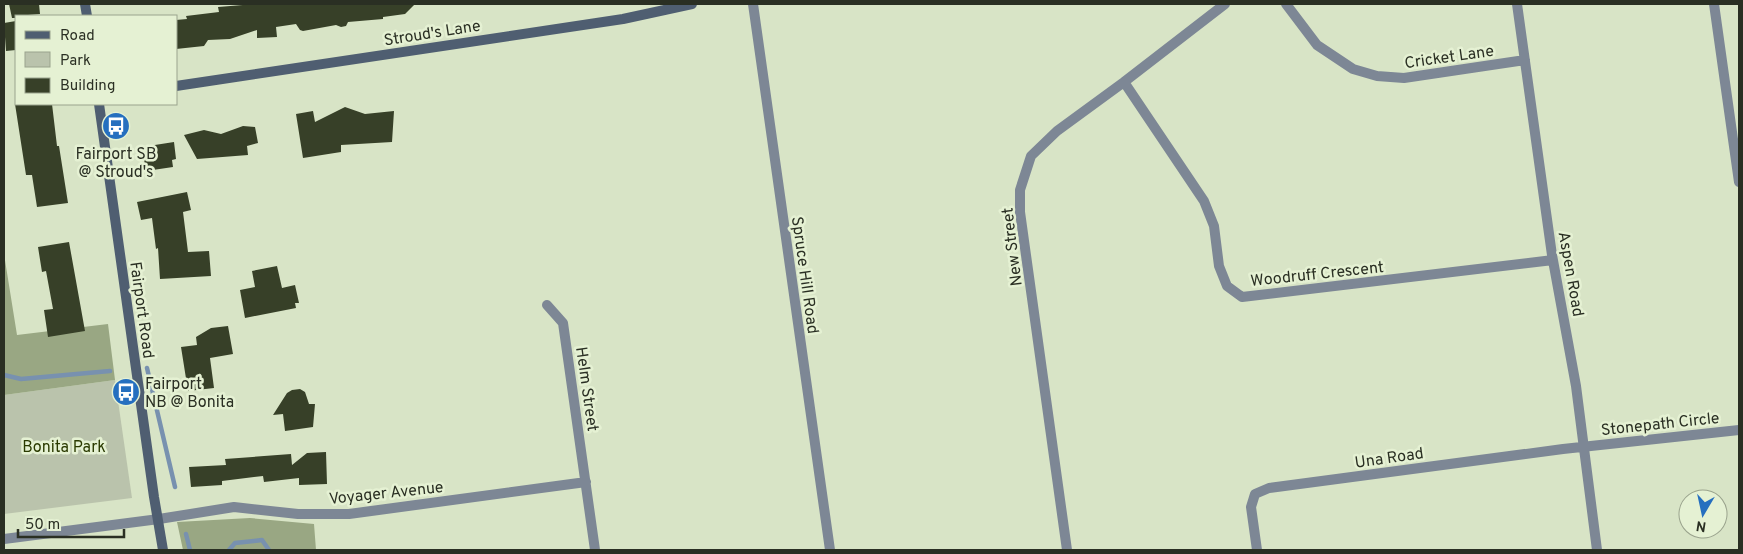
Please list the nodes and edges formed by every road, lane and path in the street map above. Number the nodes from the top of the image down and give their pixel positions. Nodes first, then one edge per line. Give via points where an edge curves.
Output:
1 (692, 4) edge
2 (753, 4) edge
3 (1225, 4) edge
4 (1286, 4) edge
5 (1517, 4) edge
6 (1714, 4) edge
7 (1525, 60) junction
8 (1124, 82) junction
9 (178, 86) edge
10 (99, 105) edge
11 (1739, 182) edge
12 (1553, 260) junction
13 (547, 305) dead end
14 (1739, 430) edge
15 (1584, 446) junction
16 (586, 482) junction
17 (159, 519) junction
18 (4, 539) edge
19 (163, 550) edge
20 (595, 550) edge
21 (830, 550) edge
22 (1067, 550) edge
23 (1257, 550) edge
24 (1597, 550) edge

1 - 9 street, Stroud's Lane via 623,19
2 - 21 street, Spruce Hill Road
3 - 8 street, New Street
4 - 7 street, Cricket Lane via 1317,45 1353,69 1377,76 1404,78
5 - 7 street, Aspen Road
6 - 11 street
7 - 12 street, Aspen Road
8 - 12 street, Woodruff Crescent via 1204,200 1214,226 1219,266 1227,286 1242,296
8 - 22 street, New Street via 1057,131 1031,156 1020,190 1020,212
10 - 17 street, Fairport Road
12 - 15 street, Aspen Road via 1567,328
13 - 16 street, Helm Street via 563,323
14 - 15 street, Stonepath Circle
15 - 23 street, Una Road via 1269,488 1255,494 1251,507
15 - 24 street, Aspen Road
16 - 17 street, Voyager Avenue via 349,514 298,514 234,507
16 - 20 street, Helm Street
17 - 18 street, Voyager Avenue
17 - 19 street, Fairport Road

